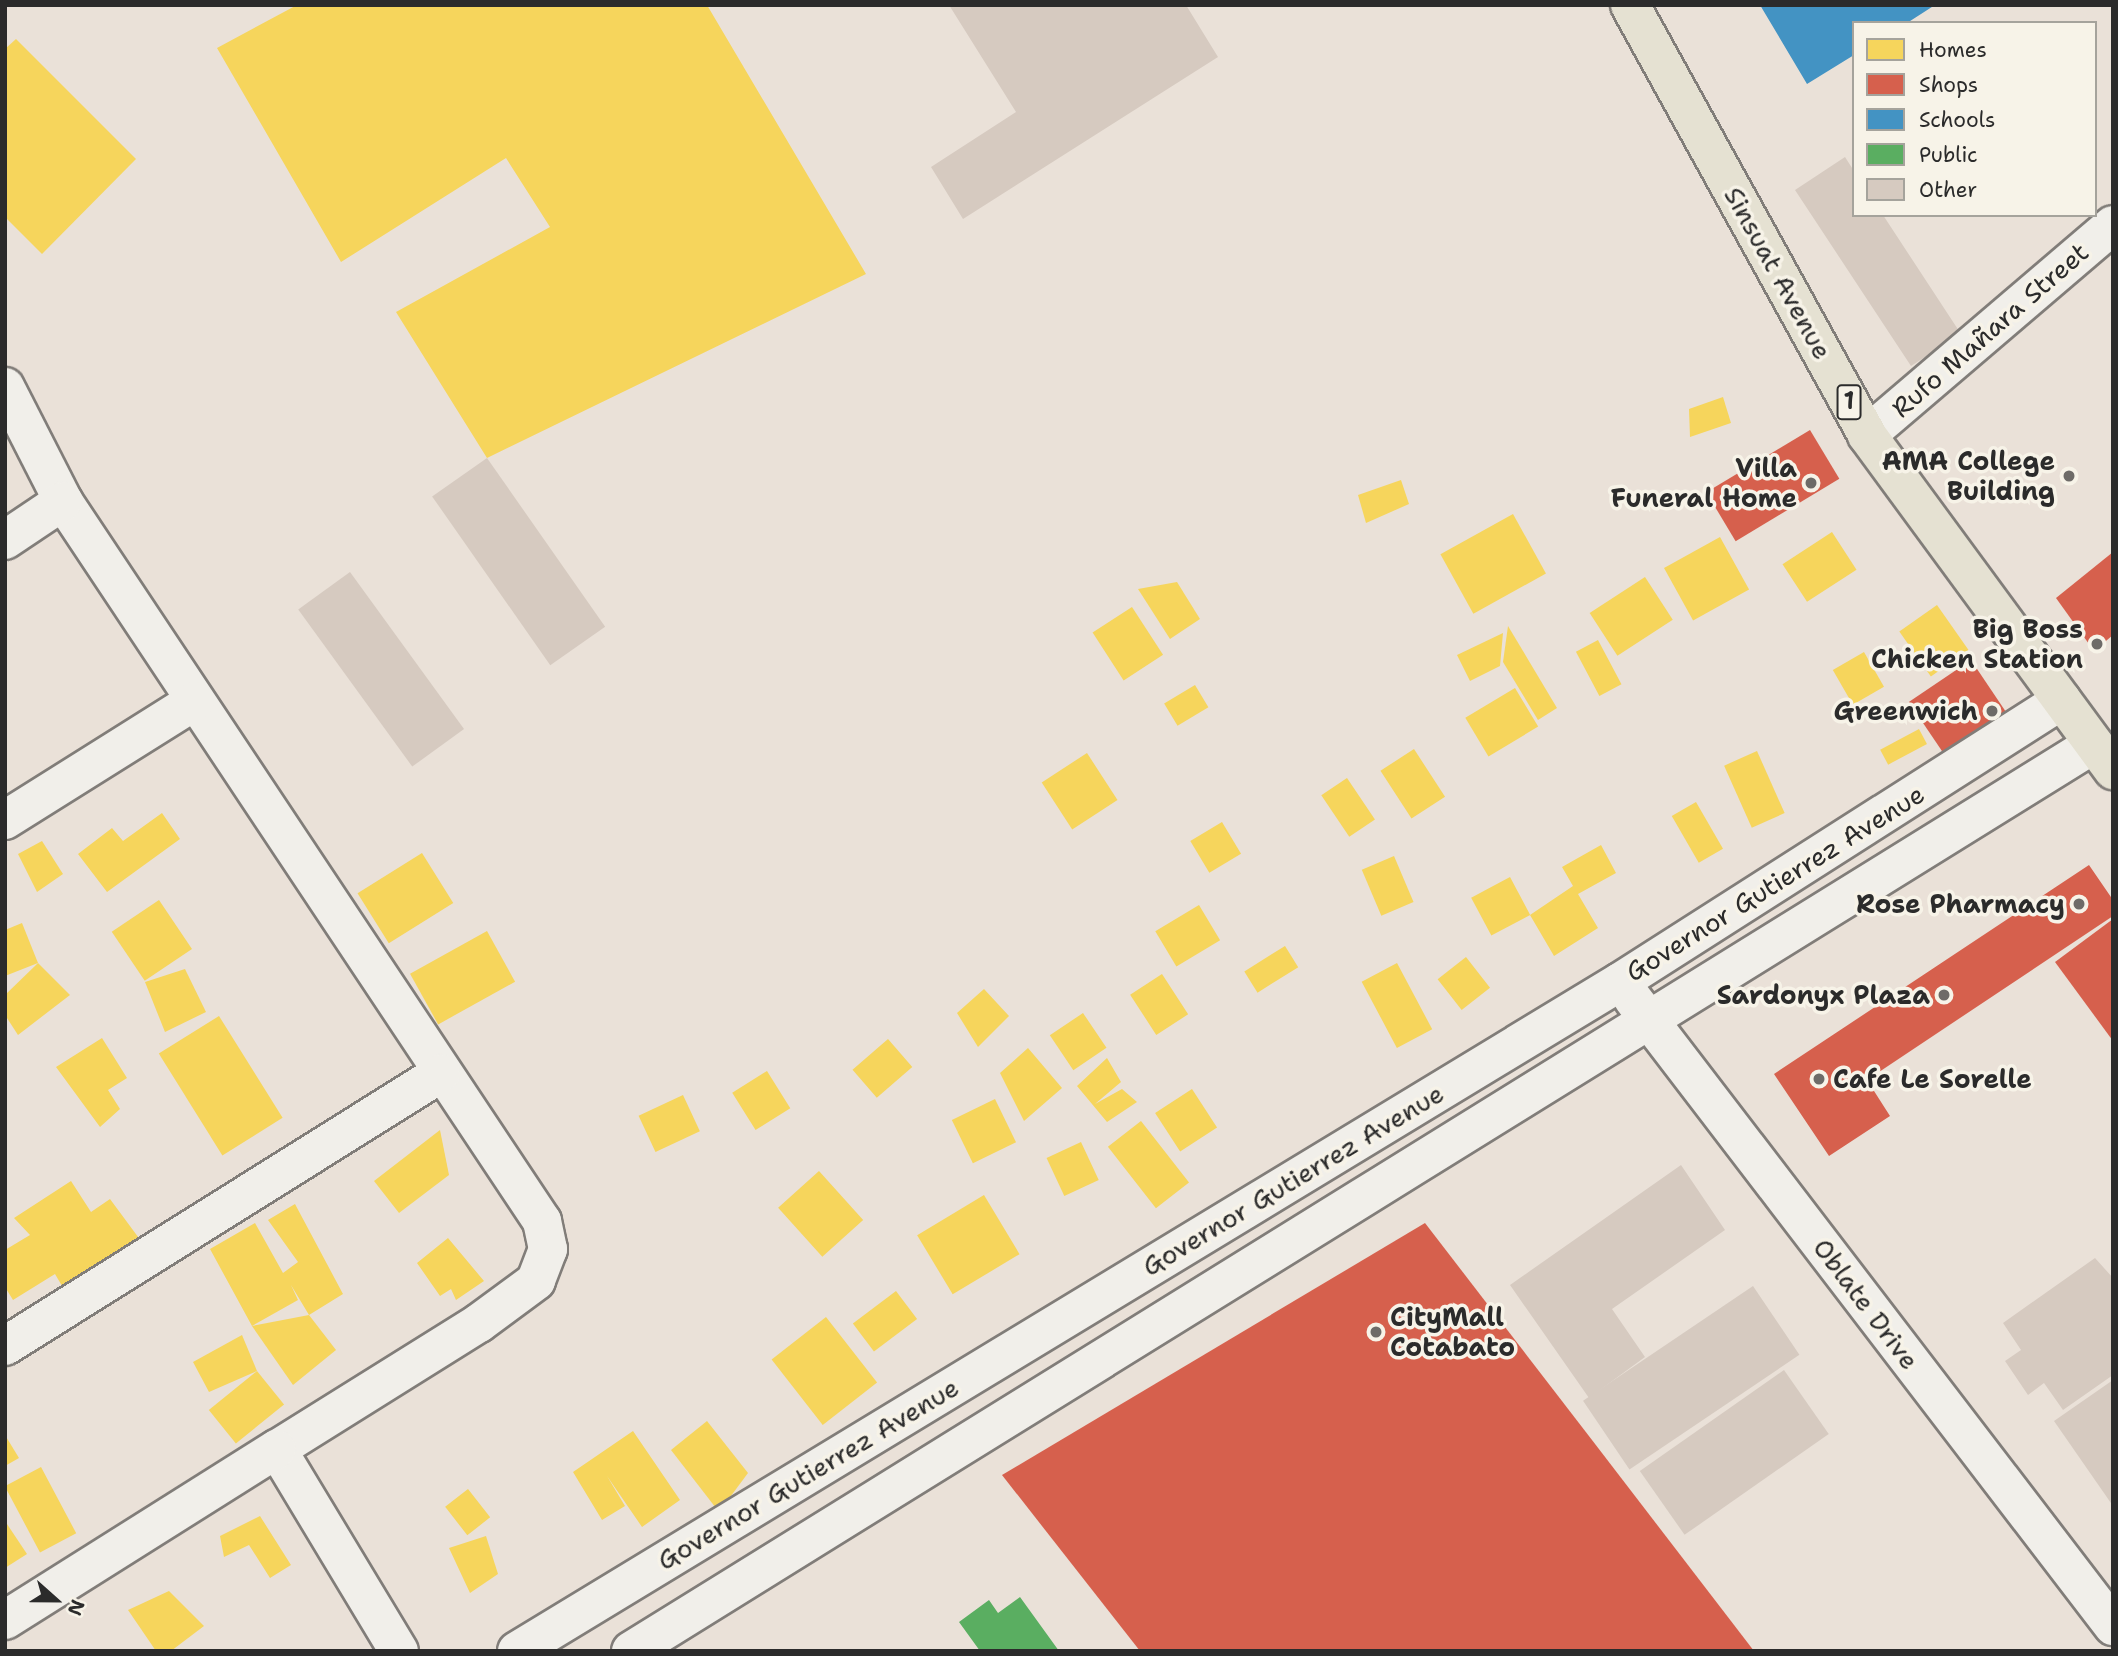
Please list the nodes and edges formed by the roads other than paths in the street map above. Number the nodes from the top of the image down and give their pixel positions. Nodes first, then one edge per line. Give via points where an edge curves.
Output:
1 (1630, 5) edge
2 (2113, 225) edge
3 (5, 387) edge
4 (1867, 435) junction
5 (63, 501) junction
6 (5, 540) edge
7 (2062, 700) junction
8 (195, 701) junction
9 (2104, 757) edge
10 (5, 820) edge
11 (1620, 982) junction
12 (1648, 1020) junction
13 (441, 1073) junction
14 (5, 1346) edge
15 (277, 1449) junction
16 (5, 1620) edge
17 (2113, 1626) edge
18 (399, 1651) edge
19 (517, 1651) edge
20 (631, 1651) edge

1 - 4 main road, Sinsuat Avenue / 1
2 - 4 street, Rufo Mañara Street
3 - 5 street
4 - 7 main road, Sinsuat Avenue / 1
5 - 6 street
5 - 8 street
7 - 9 main road, Sinsuat Avenue / 1
7 - 11 street, Governor Gutierrez Avenue
8 - 10 street
8 - 13 street
9 - 12 street, Governor Gutierrez Avenue
11 - 12 street, Oblate Drive
11 - 19 street, Governor Gutierrez Avenue
12 - 17 street, Oblate Drive
12 - 20 street, Governor Gutierrez Avenue
13 - 14 street
13 - 15 street via 542,1220 548,1250 542,1269 480,1324
15 - 16 street
15 - 18 street

